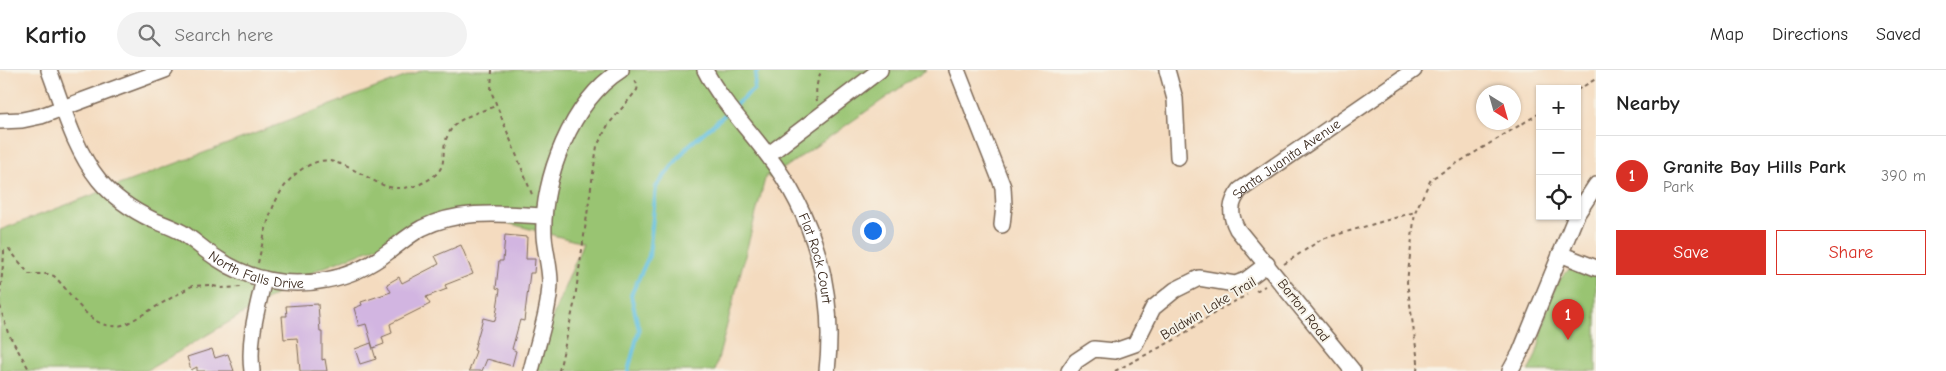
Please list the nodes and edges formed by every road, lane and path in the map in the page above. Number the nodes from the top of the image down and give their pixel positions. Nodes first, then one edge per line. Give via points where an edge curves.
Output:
1 (50, 70) edge
2 (165, 70) edge
3 (492, 70) edge
4 (705, 70) edge
5 (822, 70) edge
6 (880, 70) edge
7 (957, 70) edge
8 (1167, 70) edge
9 (1414, 70) edge
10 (627, 73) edge
11 (1596, 78) edge
12 (1581, 87) edge
13 (496, 106) junction
14 (63, 108) junction
15 (1536, 115) edge
16 (820, 116) junction
17 (0, 121) edge
18 (768, 155) junction
19 (1178, 157) dead end
20 (1596, 185) edge
21 (1581, 209) edge
22 (1415, 212) junction
23 (544, 216) junction
24 (1575, 220) edge
25 (1002, 225) dead end
26 (1560, 254) junction
27 (1270, 268) junction
28 (1596, 268) edge
29 (259, 278) junction
30 (0, 294) edge
31 (0, 306) edge
32 (30, 371) edge
33 (252, 371) edge
34 (531, 371) edge
35 (559, 371) edge
36 (826, 371) edge
37 (1069, 371) edge
38 (1115, 371) edge
39 (1353, 371) edge
40 (1417, 371) edge
41 (1510, 371) edge

1 - 14 street, North Falls Drive
2 - 14 street
3 - 13 path via 491,91
4 - 18 street, Flat Rock Court
5 - 16 path via 815,95
6 - 16 street
7 - 25 street via 1003,187
8 - 19 street via 1175,99
9 - 27 street, Santa Juanita Avenue via 1240,190 1232,204 1232,220
10 - 23 street via 590,98 571,127 556,161
10 - 35 path via 638,86 608,125 598,146 574,305
11 - 12 path
13 - 23 path via 533,199
13 - 29 path via 462,120 451,130 442,168 433,178 416,187 389,188 331,161 309,165 296,174 277,197 270,216
14 - 17 street via 22,120
14 - 29 street, North Falls Drive via 86,161 100,181 117,196 153,220 179,231 217,259
15 - 22 path via 1431,179
16 - 18 street
18 - 36 street, Flat Rock Court via 800,208 820,261 830,322
20 - 21 street
22 - 27 path, Baldwin Lake Trail via 1322,238
22 - 40 path via 1407,282
23 - 29 street, North Falls Drive via 462,215 422,228 349,274 307,283
23 - 34 street via 550,282
24 - 26 street
26 - 28 street
26 - 41 street
27 - 37 street via 1235,284 1199,278 1175,290 1153,308 1135,344 1115,351 1094,349 1076,361
27 - 38 path, Baldwin Lake Trail via 1267,284 1261,288 1222,308 1176,340
27 - 39 street, Barton Road
29 - 30 path via 242,287 192,286 128,323 111,327 98,322 77,305 54,276 29,274 9,249 4,251
29 - 33 street via 251,347
31 - 32 path via 8,333

